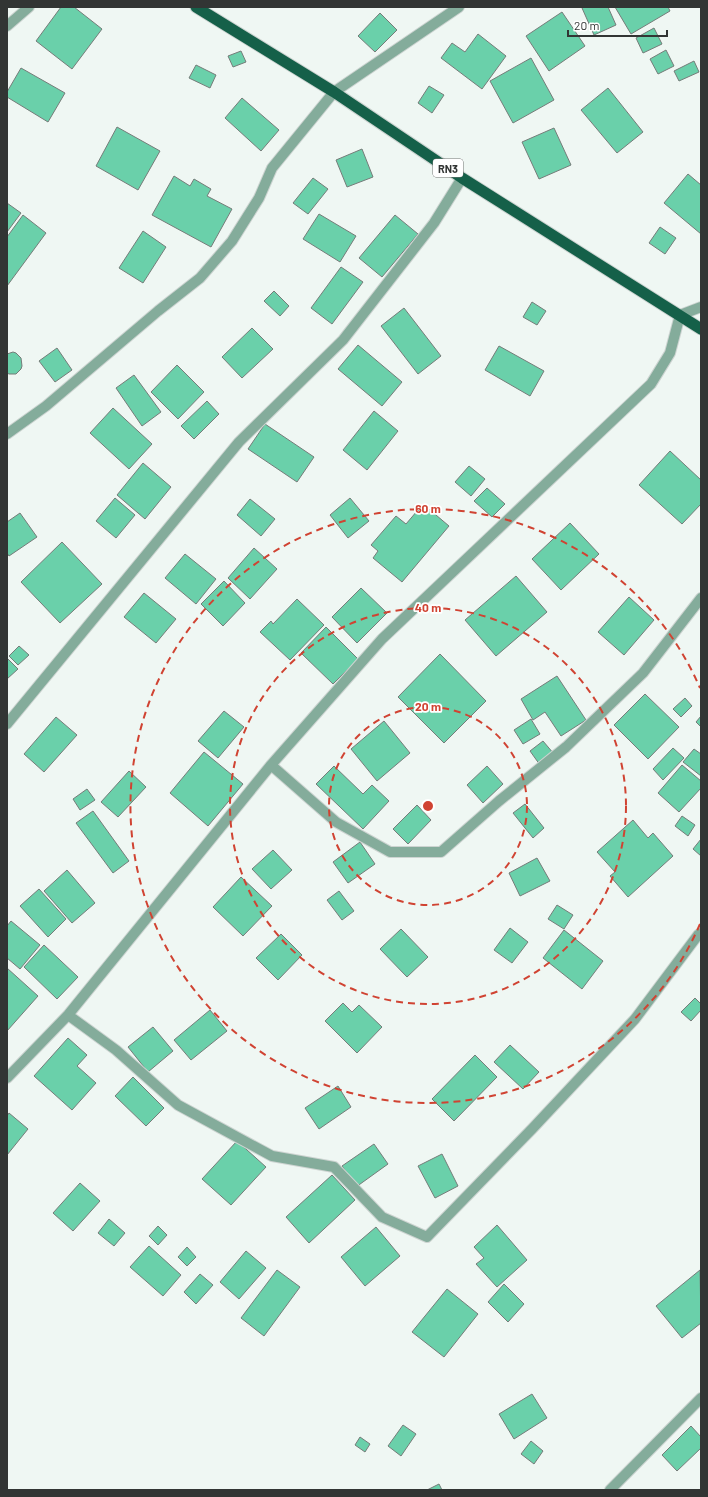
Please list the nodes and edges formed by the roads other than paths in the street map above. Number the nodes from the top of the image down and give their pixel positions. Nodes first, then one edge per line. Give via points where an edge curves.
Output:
1 (30, 7) edge
2 (196, 7) edge
3 (459, 7) edge
4 (7, 26) edge
5 (334, 92) junction
6 (462, 178) junction
7 (701, 307) edge
8 (680, 315) junction
9 (701, 329) edge
10 (7, 434) edge
11 (701, 598) edge
12 (7, 724) edge
13 (271, 765) junction
14 (701, 933) edge
15 (68, 1015) junction
16 (7, 1078) edge
17 (701, 1398) edge
18 (610, 1490) edge

1 - 4 street
2 - 5 highway, RN3
3 - 5 street
5 - 6 highway, RN3
5 - 10 street via 272,168 259,198 232,241 200,278 46,406
6 - 8 highway, RN3
6 - 12 street via 434,223 343,340 239,442
7 - 8 street
8 - 9 highway, RN3
8 - 13 street via 670,353 651,384 382,639
11 - 13 street via 632,684 566,747 441,852 390,852 336,822
13 - 15 street
14 - 15 street via 635,1019 427,1237 382,1217 334,1168 272,1156 178,1105 116,1050
15 - 16 street
17 - 18 street

